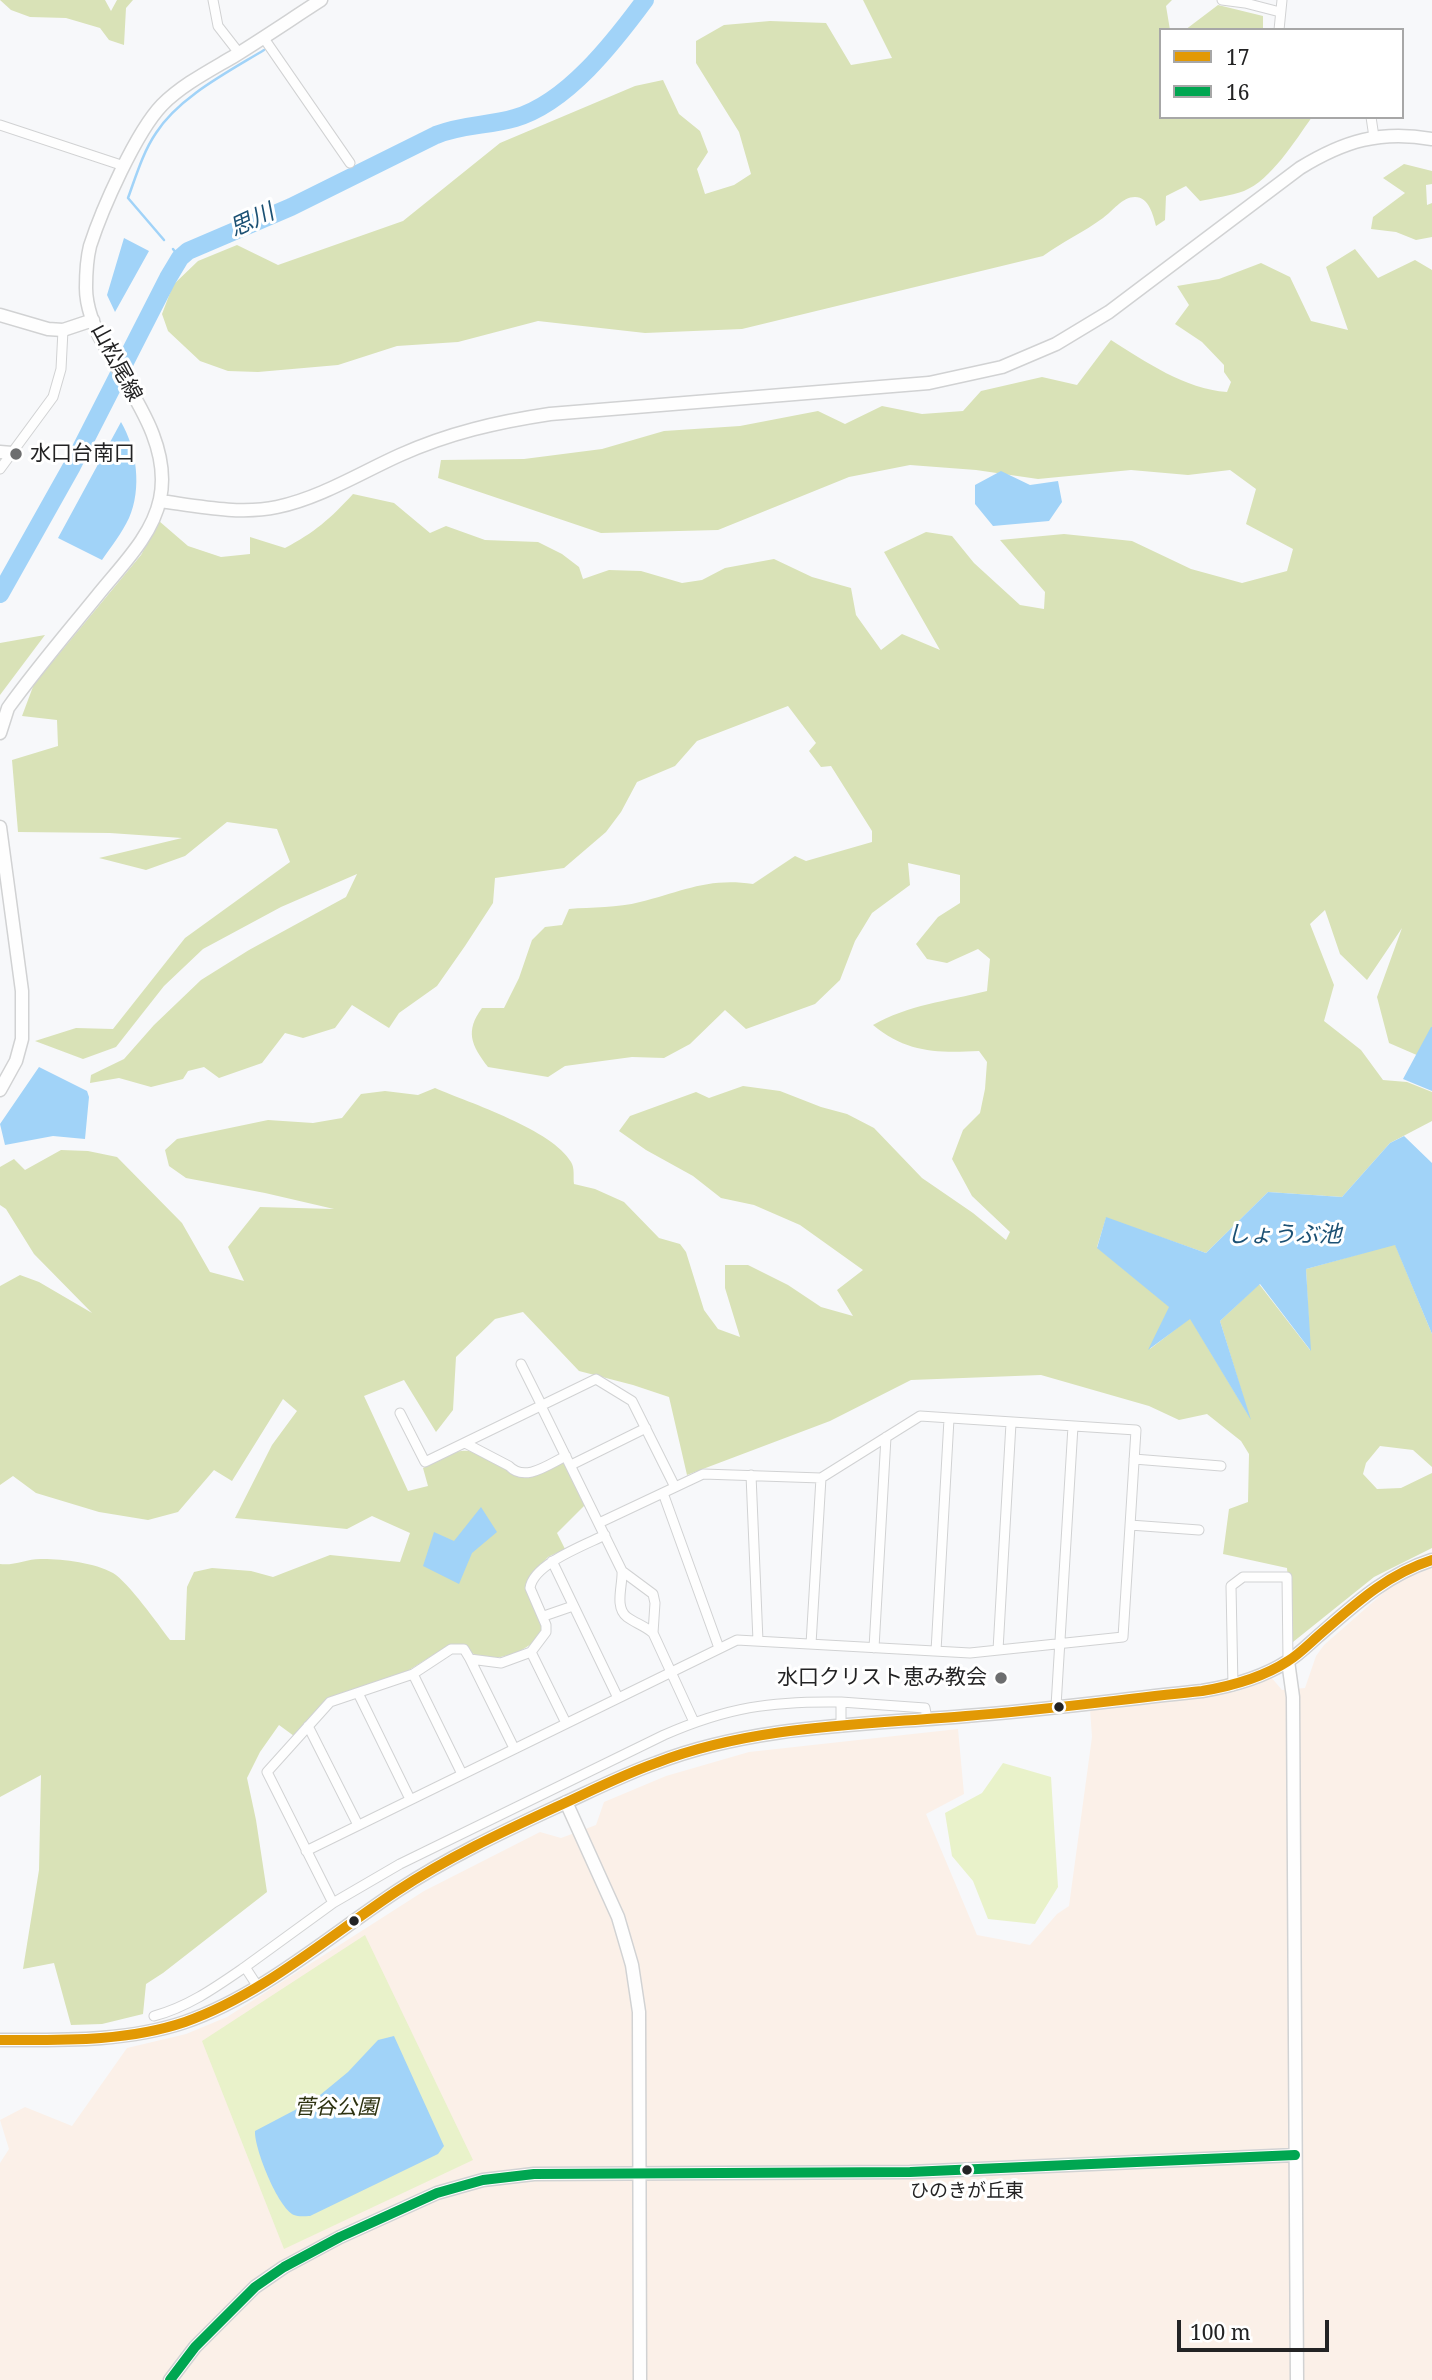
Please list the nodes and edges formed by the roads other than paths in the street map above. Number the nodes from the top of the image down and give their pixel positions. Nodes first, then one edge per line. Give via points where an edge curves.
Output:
1 (212, 0) edge
2 (321, 0) edge
3 (1222, 0) edge
4 (1282, 0) edge
5 (1280, 12) junction
6 (1279, 28) edge
7 (263, 37) junction
8 (239, 53) junction
9 (1371, 119) edge
10 (0, 125) edge
11 (1374, 137) junction
12 (1432, 139) edge
13 (349, 163) dead end
14 (124, 166) junction
15 (0, 316) edge
16 (93, 320) junction
17 (63, 330) junction
18 (6, 453) edge
19 (0, 469) edge
20 (160, 501) junction
21 (0, 733) edge
22 (0, 827) edge
23 (0, 1090) edge
24 (521, 1364) dead end
25 (542, 1406) junction
26 (400, 1413) dead end
27 (949, 1419) junction
28 (1011, 1423) junction
29 (1073, 1426) junction
30 (646, 1428) junction
31 (887, 1437) junction
32 (465, 1443) junction
33 (566, 1456) junction
34 (1134, 1460) junction
35 (571, 1465) junction
36 (1221, 1466) dead end
37 (751, 1475) junction
38 (821, 1478) junction
39 (676, 1486) junction
40 (663, 1493) junction
41 (599, 1523) junction
42 (1130, 1525) junction
43 (1199, 1530) dead end
44 (605, 1535) junction
45 (1432, 1560) edge
46 (552, 1562) junction
47 (622, 1571) junction
48 (573, 1606) junction
49 (544, 1616) junction
50 (653, 1633) junction
51 (758, 1641) junction
52 (811, 1644) junction
53 (1060, 1645) junction
54 (719, 1648) junction
55 (874, 1648) junction
56 (998, 1650) junction
57 (936, 1651) junction
58 (531, 1652) junction
59 (470, 1659) junction
60 (1289, 1661) junction
61 (671, 1672) junction
62 (413, 1674) junction
63 (1233, 1686) junction
64 (358, 1693) junction
65 (618, 1698) junction
66 (841, 1702) junction
67 (1056, 1706) junction
68 (927, 1719) junction
69 (694, 1722) junction
70 (566, 1723) junction
71 (308, 1726) junction
72 (841, 1727) junction
73 (514, 1748) junction
74 (462, 1774) junction
75 (410, 1799) junction
76 (566, 1802) junction
77 (358, 1825) junction
78 (306, 1851) junction
79 (333, 1903) junction
80 (245, 1967) junction
81 (258, 1987) junction
82 (153, 2016) dead end
83 (0, 2040) edge
84 (1295, 2155) junction
85 (639, 2173) junction
86 (170, 2380) edge
87 (640, 2380) edge
88 (1297, 2380) edge

1 - 8 street via 218,26
2 - 7 street, 山松尾線
3 - 5 street
4 - 5 street
5 - 6 street
7 - 8 street, 山松尾線
7 - 13 street
8 - 14 street, 山松尾線 via 163,104
9 - 11 street
10 - 14 street
11 - 12 street
11 - 20 street via 1333,149 1300,168 1109,312 1053,346 1002,367 929,383 550,414 492,424 447,436 310,498 275,508
14 - 16 street, 山松尾線 via 89,249 86,290
15 - 17 street
16 - 17 street
16 - 20 street, 山松尾線 via 156,444
17 - 18 street via 61,369 53,397
18 - 19 street
20 - 21 street, 山松尾線 via 132,554 8,708
22 - 23 street via 22,991 22,1040
24 - 25 street
25 - 30 street via 596,1379 632,1401
25 - 32 street
25 - 33 street
26 - 32 street via 425,1462
27 - 28 street
27 - 31 street via 920,1416
27 - 57 street
28 - 29 street
28 - 56 street
29 - 34 street via 1136,1430
29 - 53 street
30 - 35 street
30 - 39 street
31 - 38 street
31 - 55 street
32 - 33 street via 528,1474
33 - 35 street
34 - 36 street
34 - 42 street
35 - 41 street
37 - 38 street
37 - 39 street via 703,1474
37 - 51 street
38 - 52 street
39 - 40 street
40 - 41 street
40 - 54 street
41 - 44 street
42 - 43 street
42 - 53 street via 1123,1637
44 - 46 street
44 - 47 street
45 - 60 street via 1372,1589
46 - 48 street
46 - 49 street via 531,1581
47 - 50 street via 653,1594
47 - 50 street via 622,1611
48 - 49 street
48 - 65 street
49 - 58 street via 546,1632
50 - 61 street
51 - 52 street
51 - 54 street via 737,1640
52 - 55 street
53 - 56 street
53 - 67 street
54 - 61 street
55 - 57 street
56 - 57 street
58 - 59 street via 501,1663
58 - 70 street
59 - 62 street via 464,1649 451,1649
59 - 73 street
60 - 63 street
60 - 63 street via 1287,1577 1243,1577 1231,1586
60 - 84 street via 1293,1697
61 - 65 street
61 - 69 street
62 - 64 street
62 - 74 street
63 - 67 street
64 - 71 street via 330,1702
64 - 75 street
65 - 70 street
66 - 68 street via 925,1708
66 - 69 street via 771,1703
66 - 72 street
67 - 68 street
68 - 72 street
69 - 79 street via 400,1864
70 - 73 street
71 - 77 street
71 - 78 street via 267,1772
72 - 76 street via 756,1736 682,1753
73 - 74 street
74 - 75 street
75 - 77 street
76 - 81 street via 400,1889
76 - 85 street via 618,1917 632,1965 639,2012
77 - 78 street
78 - 79 street
79 - 80 street
80 - 81 street
80 - 82 street via 200,1998
81 - 83 street via 181,2023 124,2035
84 - 85 street via 910,2172
84 - 88 street
85 - 86 street via 534,2174 483,2180 437,2193 340,2237 255,2287 195,2347
85 - 87 street

